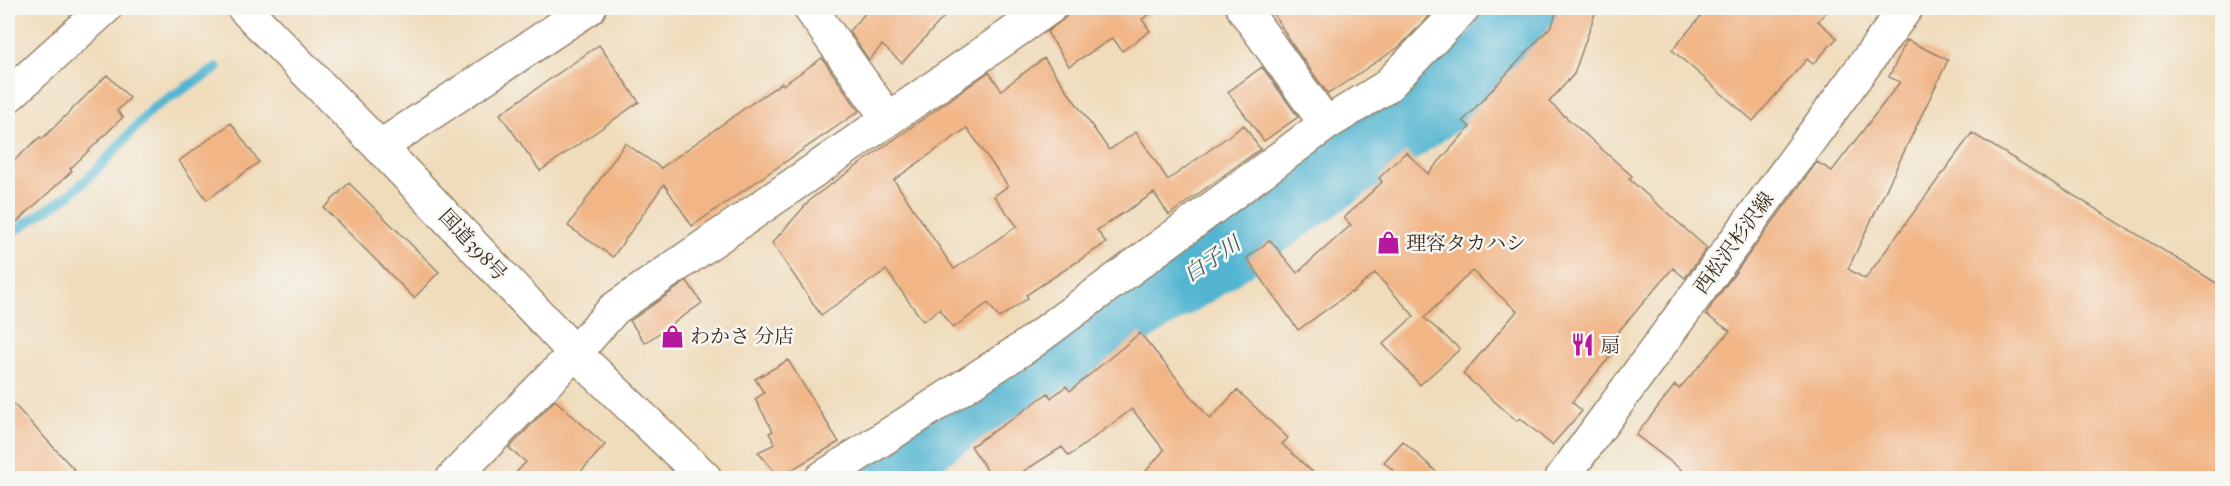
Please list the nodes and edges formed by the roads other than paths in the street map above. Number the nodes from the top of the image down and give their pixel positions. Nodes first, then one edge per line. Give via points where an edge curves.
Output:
1 (105, 8) edge
2 (244, 8) edge
3 (589, 8) edge
4 (810, 8) edge
5 (1049, 8) edge
6 (1243, 8) edge
7 (1462, 8) edge
8 (1906, 8) edge
9 (8, 96) edge
10 (888, 119) junction
11 (1326, 124) junction
12 (380, 147) junction
13 (575, 353) junction
14 (453, 478) edge
15 (705, 478) edge
16 (822, 478) edge
17 (1562, 478) edge

1 - 9 main road
2 - 12 main road, 国道398号
3 - 12 main road
4 - 10 main road
5 - 10 main road
6 - 11 main road
7 - 11 main road via 1386,87
8 - 17 main road, 西松沢杉沢線
10 - 13 main road via 614,309
11 - 16 main road via 1025,347
12 - 13 main road, 国道398号
13 - 14 main road
13 - 15 main road, 国道398号

